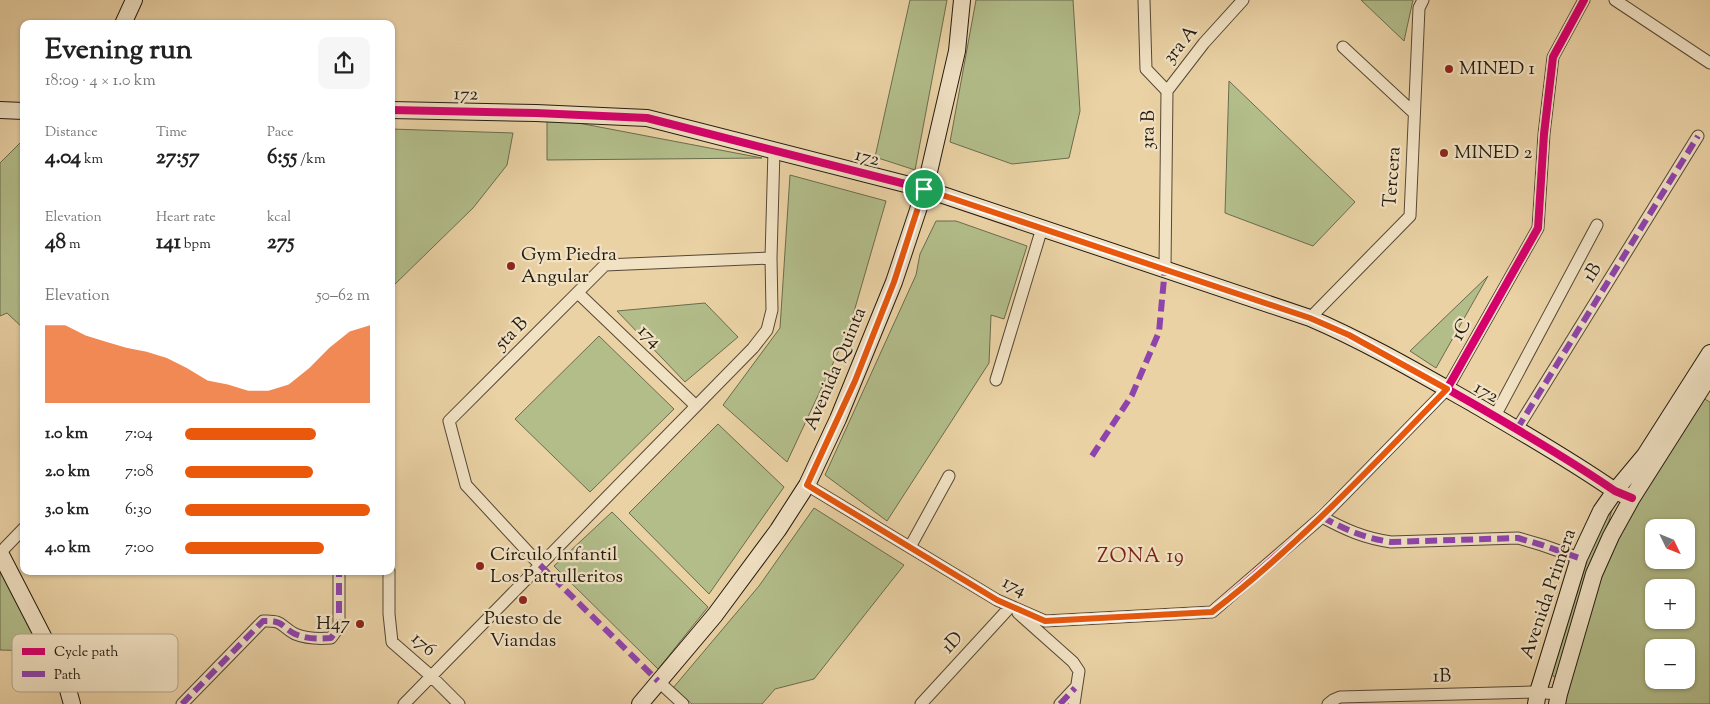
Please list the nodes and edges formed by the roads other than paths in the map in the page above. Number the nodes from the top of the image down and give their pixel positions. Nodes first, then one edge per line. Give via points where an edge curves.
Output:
1 (134, 0) edge
2 (962, 0) edge
3 (1144, 0) edge
4 (1243, 0) edge
5 (1424, 0) edge
6 (1584, 0) edge
7 (1615, 0) edge
8 (125, 20) edge
9 (1343, 47) dead end
10 (1710, 63) edge
11 (1167, 91) junction
12 (0, 110) edge
13 (395, 110) edge
14 (20, 111) edge
15 (1414, 113) junction
16 (1698, 136) dead end
17 (774, 150) junction
18 (924, 189) junction
19 (1598, 225) dead end
20 (1042, 228) junction
21 (771, 258) junction
22 (1165, 268) junction
23 (578, 293) junction
24 (1310, 318) junction
25 (1710, 353) edge
26 (1710, 375) edge
27 (996, 380) dead end
28 (1447, 389) junction
29 (696, 406) junction
30 (1495, 416) junction
31 (1517, 429) junction
32 (949, 476) dead end
33 (807, 485) junction
34 (1614, 491) junction
35 (1632, 498) junction
36 (1322, 517) junction
37 (20, 532) edge
38 (910, 547) junction
39 (0, 553) edge
40 (1579, 558) junction
41 (540, 565) junction
42 (338, 575) edge
43 (389, 575) edge
44 (1229, 599) joint
45 (1011, 606) junction
46 (42, 634) edge
47 (431, 676) junction
48 (658, 681) junction
49 (1075, 688) junction
50 (1537, 698) edge
51 (1558, 699) edge
52 (182, 704) edge
53 (404, 704) edge
54 (459, 704) edge
55 (640, 704) edge
56 (682, 704) edge
57 (921, 704) edge
58 (1060, 704) edge
59 (1074, 704) edge
60 (1328, 704) edge

1 - 8 street
2 - 18 street, Avenida Quinta via 956,51
3 - 11 street, 3ra B via 1146,69
4 - 11 street, 3ra A
5 - 15 street, Tercera via 1419,8
6 - 28 street, 1C via 1553,58 1538,228
7 - 10 street
9 - 15 street
11 - 22 street, 3ra B
12 - 14 street
13 - 17 street, 172 via 647,118
15 - 24 street, Tercera via 1410,216
16 - 31 street, 1B
17 - 18 street, 172
17 - 21 street
18 - 20 street, 172
18 - 33 street, Avenida Quinta via 894,282 855,381
19 - 30 street
20 - 22 street, 172
20 - 27 street
21 - 23 street, 5ta B via 605,265
21 - 29 street via 772,310 767,330
22 - 24 street, 172
23 - 29 street, 174
23 - 41 street, 5ta B via 449,421 466,485
24 - 28 street, 172 via 1349,335
25 - 34 street, Avenida Primera via 1645,456
26 - 35 street, Avenida Primera
28 - 30 street, 172
28 - 36 street, 1C
29 - 41 street
30 - 31 street, 172
31 - 34 street, 172
32 - 38 street
33 - 38 street, 174
33 - 48 street, Avenida Quinta via 715,615
34 - 35 street, 172
34 - 40 street, Avenida Primera
35 - 51 street, Avenida Primera via 1594,574
36 - 40 street via 1352,533 1372,539 1391,542 1518,538
36 - 44 street, 1C
37 - 39 street
38 - 45 street, 174
39 - 46 street
40 - 50 street, Avenida Primera
41 - 47 street
42 - 52 street via 339,627 331,638 315,640 296,634 276,621 264,621
43 - 47 street, 176 via 392,642
44 - 45 street, 174 via 1212,612 1045,621
45 - 49 street via 1073,662 1079,670
45 - 57 street, 1D
47 - 53 street
47 - 54 street, 176
48 - 55 street, Avenida Quinta
48 - 56 street
49 - 58 street
49 - 59 street
50 - 51 street, 1B
50 - 60 street, 1B via 1340,697

